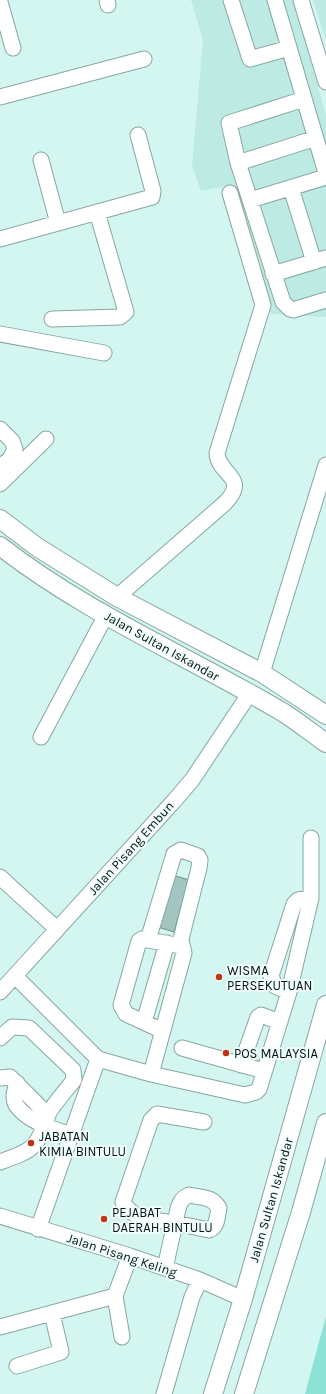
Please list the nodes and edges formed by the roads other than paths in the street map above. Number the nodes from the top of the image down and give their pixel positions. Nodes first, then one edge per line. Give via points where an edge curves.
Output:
1 (231, 0) edge
2 (275, 0) edge
3 (301, 0) edge
4 (0, 2) edge
5 (13, 48) dead end
6 (289, 48) junction
7 (144, 58) dead end
8 (326, 82) edge
9 (0, 97) edge
10 (304, 99) junction
11 (138, 135) dead end
12 (316, 138) junction
13 (41, 160) dead end
14 (238, 163) junction
15 (326, 173) edge
16 (326, 177) edge
17 (291, 188) junction
18 (230, 193) dead end
19 (250, 200) junction
20 (97, 212) junction
21 (58, 223) junction
22 (0, 239) edge
23 (320, 260) edge
24 (273, 274) junction
25 (283, 300) junction
26 (326, 300) edge
27 (263, 305) junction
28 (52, 320) dead end
29 (0, 334) edge
30 (104, 353) dead end
31 (0, 429) edge
32 (46, 439) dead end
33 (326, 465) edge
34 (0, 466) edge
35 (0, 484) edge
36 (0, 519) edge
37 (0, 546) edge
38 (117, 597) junction
39 (106, 615) junction
40 (262, 672) junction
41 (250, 693) junction
42 (326, 715) edge
43 (41, 737) dead end
44 (326, 743) edge
45 (311, 838) dead end
46 (0, 877) edge
47 (311, 898) junction
48 (57, 929) junction
49 (148, 940) junction
50 (167, 943) junction
51 (182, 946) junction
52 (15, 976) junction
53 (0, 992) edge
54 (289, 992) junction
55 (326, 1005) edge
56 (144, 1022) junction
57 (280, 1022) junction
58 (163, 1031) junction
59 (0, 1038) edge
60 (182, 1048) dead end
61 (98, 1059) junction
62 (241, 1065) junction
63 (264, 1071) junction
64 (151, 1074) junction
65 (0, 1078) edge
66 (47, 1120) junction
67 (204, 1122) dead end
68 (326, 1123) edge
69 (72, 1136) junction
70 (0, 1162) edge
71 (0, 1216) edge
72 (38, 1229) junction
73 (130, 1256) junction
74 (165, 1268) junction
75 (200, 1280) junction
76 (114, 1296) junction
77 (244, 1299) junction
78 (52, 1313) junction
79 (0, 1327) edge
80 (122, 1337) dead end
81 (16, 1366) dead end
82 (164, 1394) edge
83 (213, 1394) edge
84 (244, 1394) edge

1 - 6 street via 250,59
2 - 6 street
3 - 8 street
4 - 5 street
6 - 10 street
7 - 9 street
10 - 12 street
10 - 14 street via 229,123
11 - 20 street via 153,196
12 - 14 street
12 - 15 street
13 - 21 street
14 - 19 street
16 - 17 street
17 - 19 street
17 - 23 street
18 - 27 street
19 - 24 street
20 - 21 street
20 - 28 street via 126,312 120,317
21 - 22 street
23 - 24 street
24 - 25 street
25 - 26 street via 293,310
25 - 27 street
27 - 38 street via 217,453 233,480 235,487 232,495
29 - 30 street
31 - 34 street via 15,449 10,459
32 - 35 street
33 - 40 street
36 - 38 main road, Jalan Sultan Iskandar via 37,547
37 - 39 main road, Jalan Sultan Iskandar via 28,568
38 - 40 main road, Jalan Sultan Iskandar
39 - 41 main road, Jalan Sultan Iskandar
39 - 43 street
40 - 42 main road, Jalan Sultan Iskandar
41 - 44 main road, Jalan Sultan Iskandar via 286,714
41 - 48 street, Jalan Pisang Embun via 192,780
45 - 47 street
46 - 48 street
47 - 54 street
47 - 54 street via 298,900 294,904 272,976 275,986
48 - 52 street, Jalan Pisang Embun
49 - 50 street
49 - 51 street via 174,854 181,850 198,856 200,860 182,935
49 - 56 street via 139,941 121,1006 126,1014
50 - 51 street
50 - 56 street
51 - 58 street via 184,953
52 - 53 street, Jalan Pisang Embun
52 - 61 street
54 - 57 street
55 - 77 main road, Jalan Sultan Iskandar
56 - 58 street
57 - 62 street via 261,1015 258,1017
57 - 63 street
58 - 64 street
59 - 66 street via 12,1027 29,1028 73,1070 74,1080
60 - 62 street
61 - 64 street
61 - 69 street
62 - 63 street
63 - 64 street via 259,1089 245,1095
65 - 66 street via 10,1077 17,1083
66 - 69 street
66 - 70 street via 37,1142 28,1152
67 - 74 street via 157,1114 151,1120 123,1202 127,1210 137,1216 175,1223
68 - 84 main road
69 - 72 street
71 - 72 street, Jalan Pisang Keling
72 - 73 street, Jalan Pisang Keling
73 - 74 street, Jalan Pisang Keling
73 - 76 street
74 - 75 street, Jalan Pisang Keling
75 - 77 street, Jalan Pisang Keling
75 - 82 street via 192,1297
76 - 78 street
76 - 80 street
77 - 83 main road, Jalan Sultan Iskandar
78 - 79 street
78 - 81 street via 61,1352

